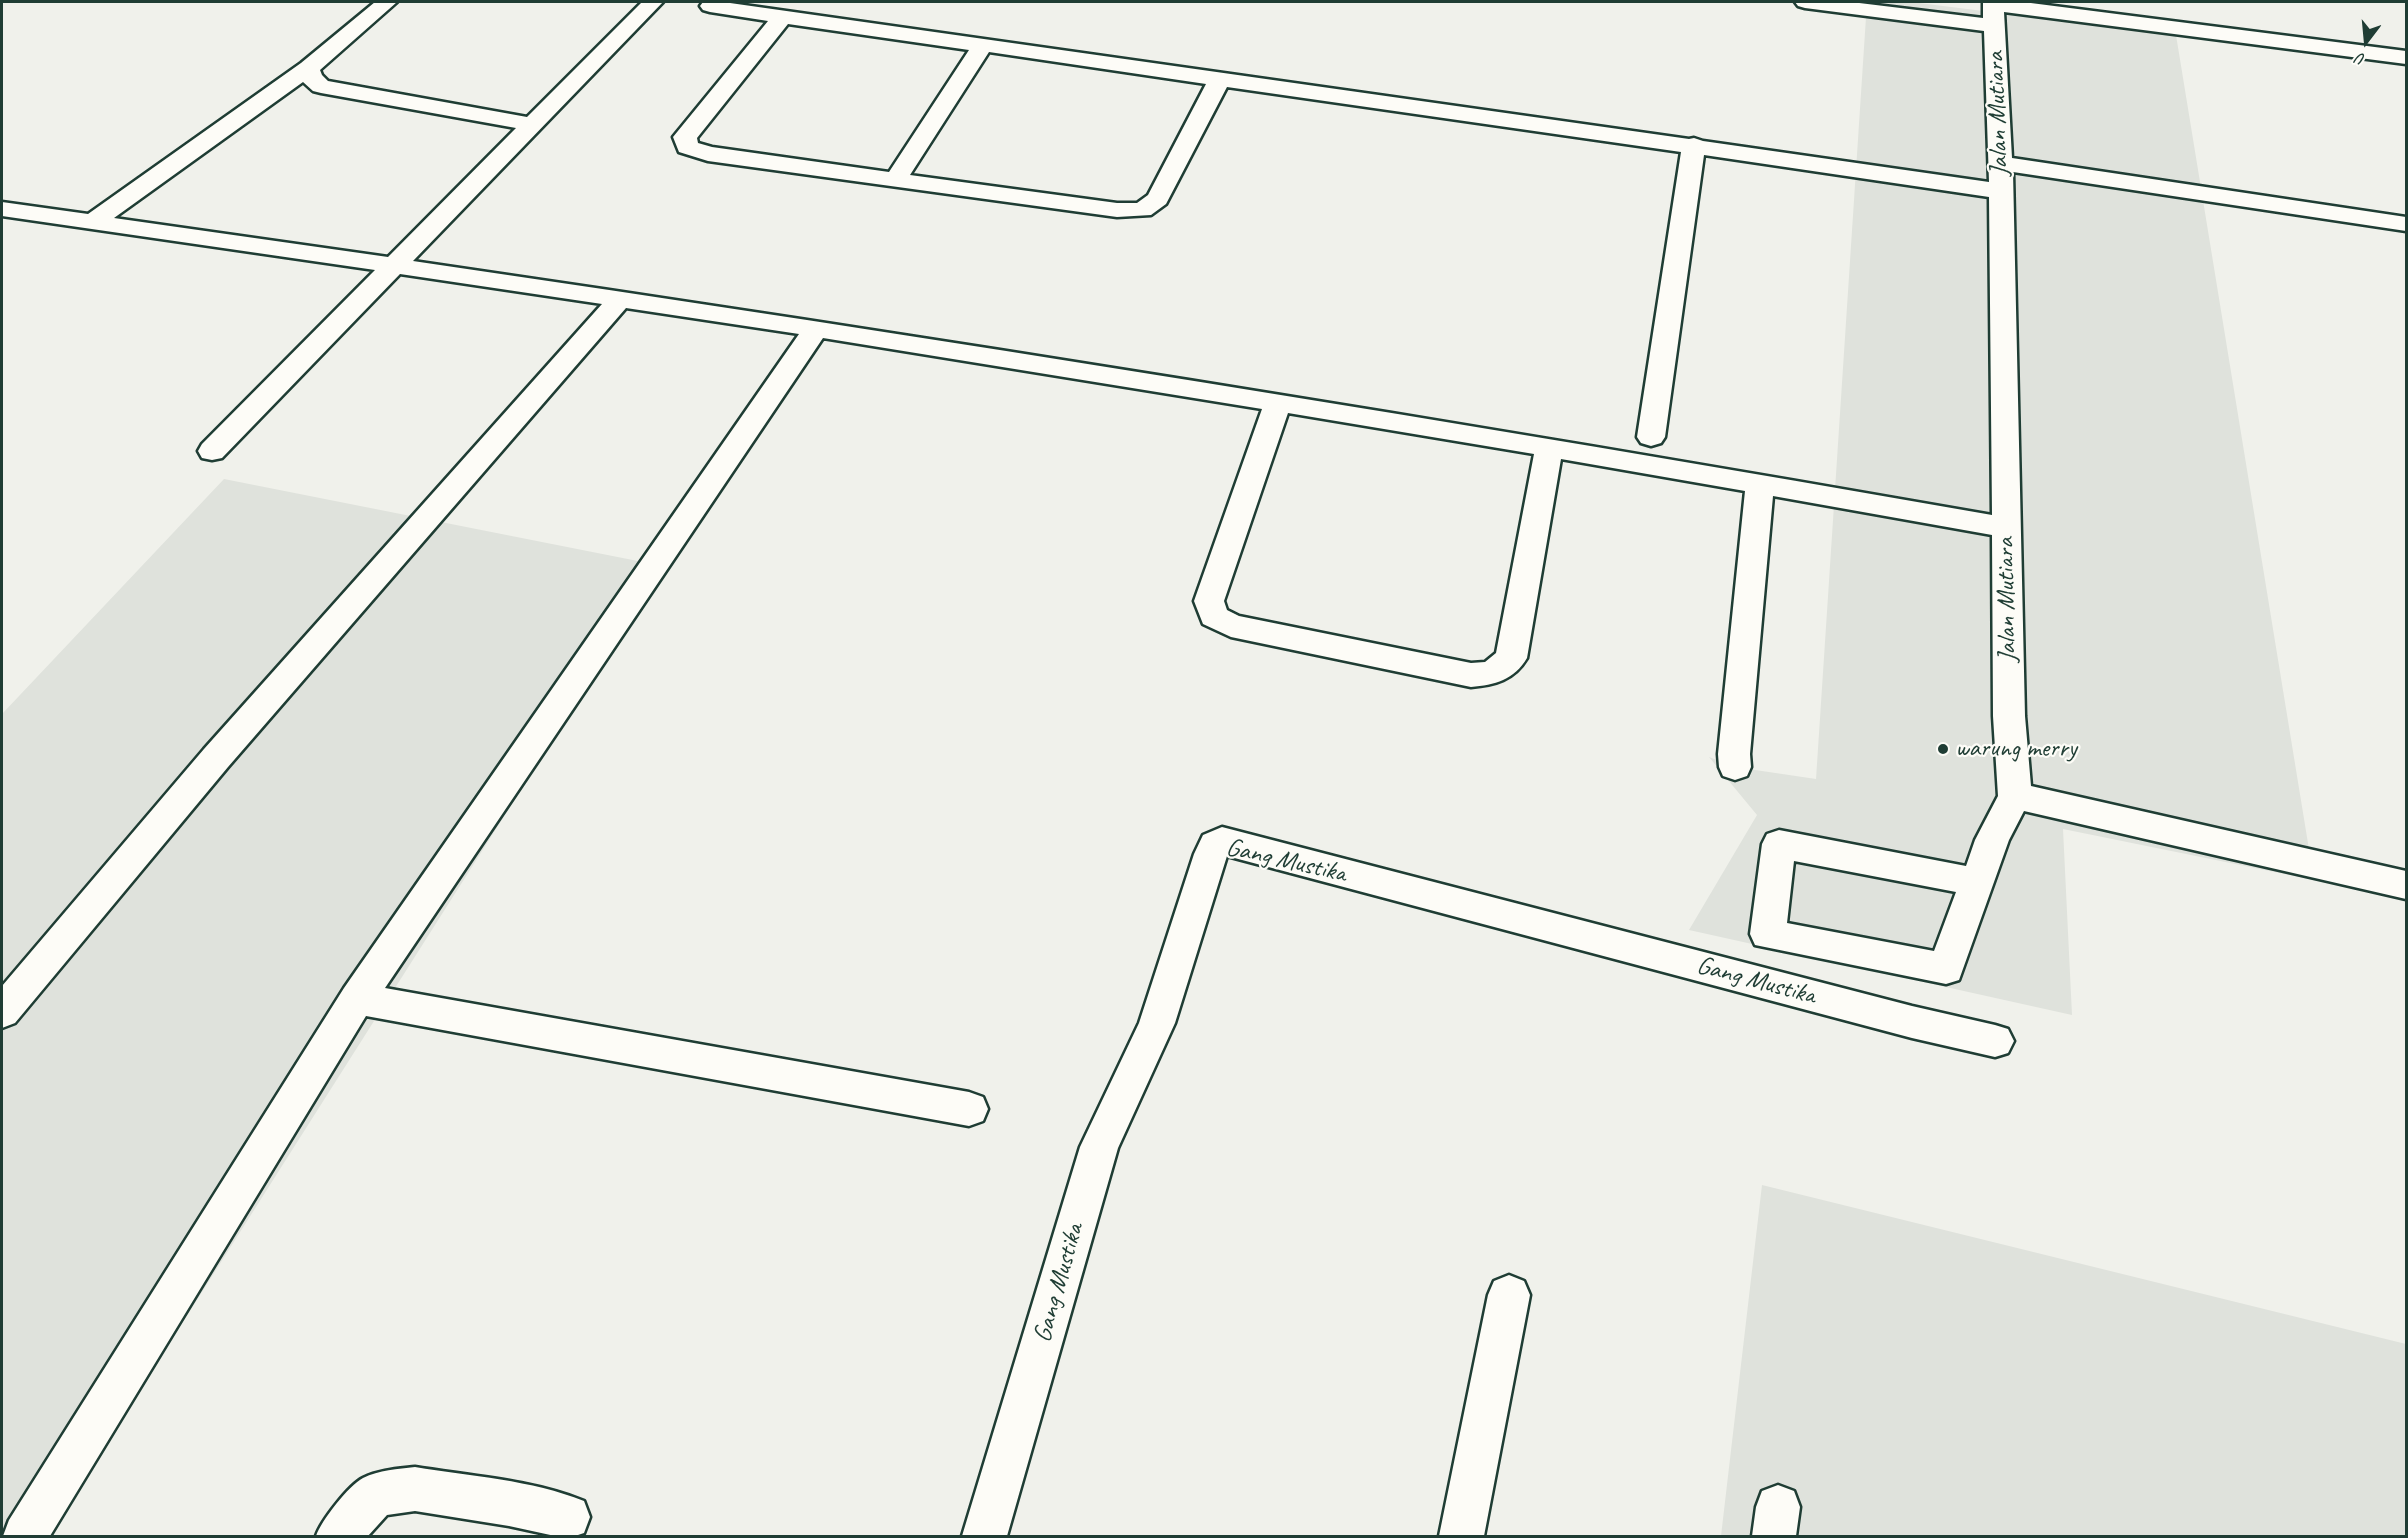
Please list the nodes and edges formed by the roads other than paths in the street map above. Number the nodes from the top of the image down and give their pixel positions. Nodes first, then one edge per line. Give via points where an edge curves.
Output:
1 (387, 2) edge
2 (653, 2) edge
3 (1805, 2) edge
4 (710, 6) dead end
5 (1993, 10) edge
6 (782, 17) junction
7 (982, 46) junction
8 (2406, 57) edge
9 (309, 68) junction
10 (1220, 79) junction
11 (534, 125) junction
12 (1694, 145) junction
13 (2001, 163) junction
14 (895, 180) junction
15 (2001, 191) junction
16 (2, 209) edge
17 (92, 222) junction
18 (2406, 224) edge
19 (397, 265) junction
20 (620, 300) junction
21 (817, 328) junction
22 (1278, 403) junction
23 (1651, 437) dead end
24 (1549, 448) junction
25 (212, 451) dead end
26 (1760, 483) junction
27 (2006, 528) junction
28 (1735, 767) dead end
29 (2015, 796) junction
30 (1976, 882) junction
31 (2406, 885) edge
32 (357, 999) junction
33 (2, 1012) edge
34 (1995, 1041) dead end
35 (969, 1109) dead end
36 (1509, 1295) dead end
37 (568, 1517) dead end
38 (25, 1536) edge
39 (339, 1536) edge
40 (984, 1536) edge
41 (1461, 1536) edge

1 - 9 street
2 - 11 street
3 - 5 street
4 - 6 street
5 - 8 street
5 - 13 street, Jalan Mutiara
6 - 7 street
6 - 14 street via 685,137 687,147 708,154
7 - 10 street
7 - 14 street
9 - 11 street via 311,78 321,86
9 - 17 street
10 - 12 street
10 - 14 street via 1158,199 1142,210 1117,210
11 - 19 street
12 - 15 street
12 - 23 street
13 - 15 street, Jalan Mutiara
13 - 18 street
15 - 27 street, Jalan Mutiara
16 - 17 street
17 - 19 street
19 - 20 street
19 - 25 street
20 - 21 street
20 - 33 street via 216,758
21 - 22 street
21 - 32 street
22 - 24 street
22 - 24 street via 1209,601 1214,616 1231,626 1471,675 1493,673 1511,658
24 - 26 street
26 - 27 street
26 - 28 street
27 - 29 street, Jalan Mutiara via 2009,716
29 - 30 street
29 - 31 street
30 - 30 street via 1946,969 1768,934 1779,844
32 - 35 street
32 - 38 street
34 - 40 street, Gang Mustika via 1222,841 1211,854 1157,1023 1099,1148
36 - 41 street
37 - 39 street via 416,1489 376,1495

